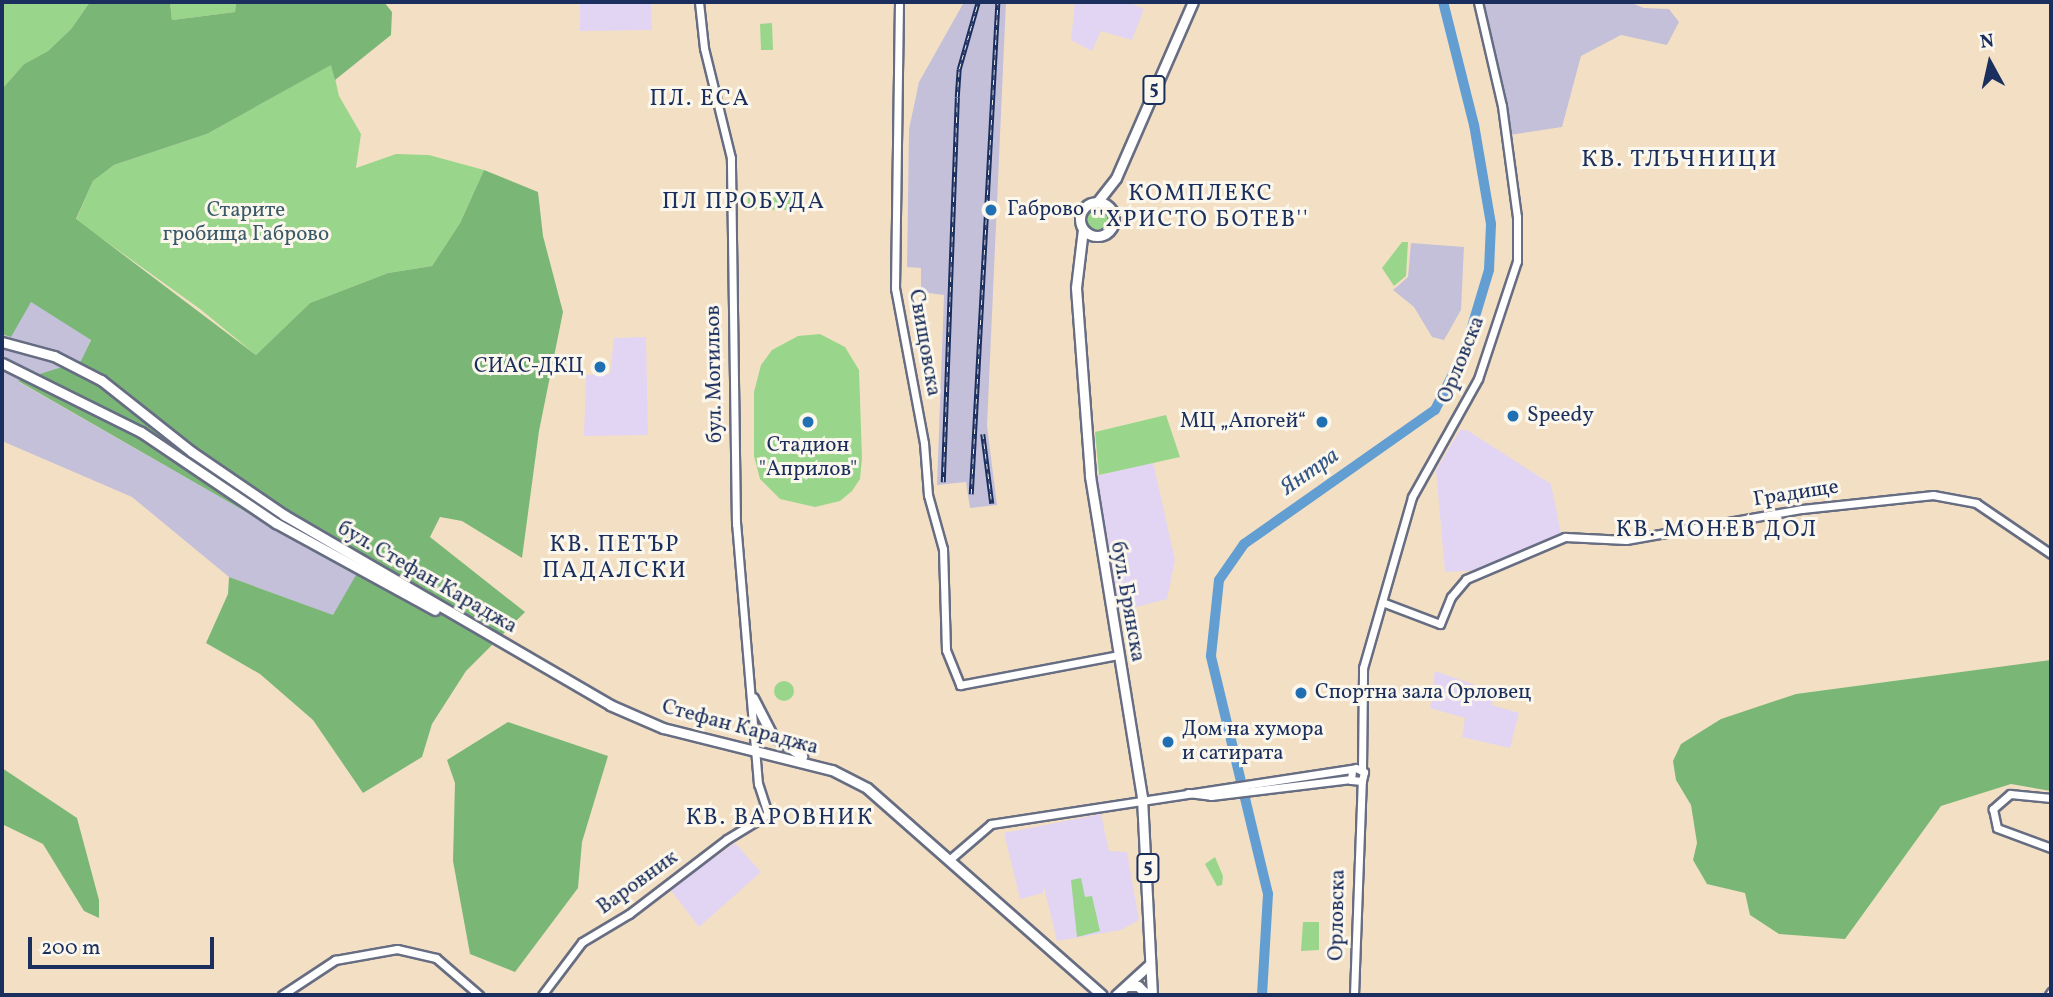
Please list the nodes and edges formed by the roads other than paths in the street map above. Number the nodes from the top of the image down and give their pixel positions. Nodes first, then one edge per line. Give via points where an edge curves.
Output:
1 (699, 2) edge
2 (899, 2) edge
3 (1193, 2) edge
4 (1478, 2) edge
5 (1116, 178) junction
6 (1098, 201) junction
7 (1113, 211) junction
8 (1083, 229) junction
9 (1097, 236) junction
10 (1079, 251) junction
11 (2, 342) edge
12 (2, 363) edge
13 (179, 441) junction
14 (171, 452) junction
15 (2051, 554) edge
16 (1382, 601) junction
17 (515, 649) junction
18 (1119, 655) junction
19 (753, 698) junction
20 (757, 748) junction
21 (832, 771) junction
22 (1357, 773) junction
23 (1143, 798) junction
24 (2051, 798) edge
25 (768, 814) joint
26 (2051, 848) edge
27 (949, 860) junction
28 (1150, 961) junction
29 (1091, 984) junction
30 (1120, 991) edge
31 (282, 995) edge
32 (479, 995) edge
33 (542, 995) edge
34 (1096, 995) edge
35 (1102, 995) edge
36 (1149, 995) edge
37 (1354, 995) edge

1 - 19 street, бул. Могильов via 704,48 731,158 734,476
2 - 18 street, Свищовска via 895,288 924,443 928,495 943,549 946,650 960,684
3 - 5 main road, 5
4 - 16 street, Орловска via 1502,106 1517,217 1517,261 1478,379 1412,497
5 - 6 main road, 5
5 - 7 main road, 5
6 - 7 main road
6 - 8 main road, 5 via 1083,209
7 - 9 main road, 5 via 1112,229
8 - 9 main road
8 - 10 main road, бул. Брянска / 5
9 - 10 main road, 5
10 - 18 main road, бул. Брянска / 5 via 1076,288 1090,476
11 - 13 main road, бул. Стефан Караджа via 78,366
12 - 14 main road, бул. Стефан Караджа via 128,425
13 - 14 main road
13 - 17 main road, бул. Стефан Караджа via 284,515
14 - 17 main road, бул. Стефан Караджа via 276,523 394,591
15 - 16 street, Градище via 1964,498 1902,497 1802,509 1626,540 1565,537 1465,579 1440,624
16 - 22 street, Орловска via 1363,668
17 - 20 main road, Стефан Караджа via 648,722
18 - 23 main road, бул. Брянска / 5
19 - 20 street, бул. Могильов
19 - 21 main road via 778,741
20 - 21 main road, Стефан Караджа
20 - 25 street, бул. Могильов via 758,784
21 - 27 main road, Стефан Караджа via 879,797
22 - 23 street
22 - 37 street, Орловска
23 - 27 street via 991,824
23 - 28 main road, бул. Брянска / 5
24 - 26 street via 2010,794 1993,809 1997,828
25 - 33 street, Варовник via 727,839 629,914 582,942
27 - 29 main road, Стефан Караджа
28 - 30 main road
28 - 36 main road, бул. Брянска / 5
29 - 30 main road
29 - 34 main road
29 - 35 main road, Стефан Караджа
30 - 36 main road via 1138,986
31 - 32 street via 335,960 397,949 436,958

